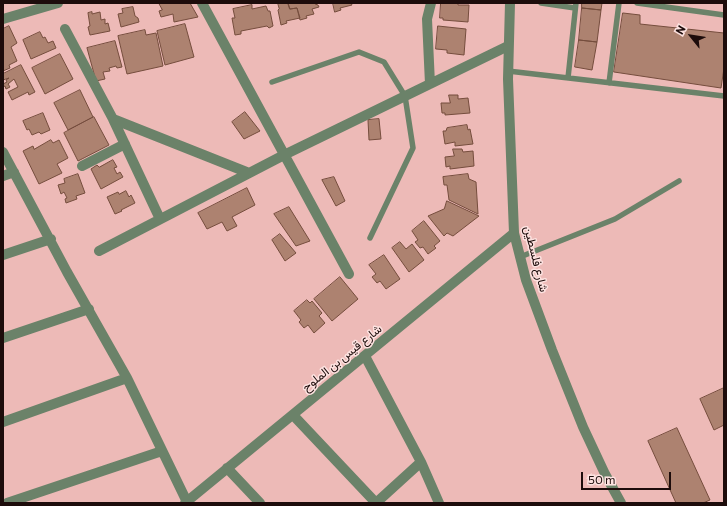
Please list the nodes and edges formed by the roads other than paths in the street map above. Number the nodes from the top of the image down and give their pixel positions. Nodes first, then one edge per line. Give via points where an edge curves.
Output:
1 (58, 3) edge
2 (202, 3) edge
3 (431, 3) edge
4 (510, 3) edge
5 (541, 3) edge
6 (619, 3) edge
7 (637, 3) edge
8 (575, 6) edge
9 (724, 15) edge
10 (3, 19) edge
11 (65, 29) dead end
12 (508, 46) junction
13 (508, 71) junction
14 (568, 78) junction
15 (272, 82) dead end
16 (609, 83) junction
17 (430, 84) junction
18 (405, 96) junction
19 (724, 96) edge
20 (113, 119) junction
21 (125, 144) junction
22 (3, 152) edge
23 (284, 155) junction
24 (82, 166) dead end
25 (14, 172) junction
26 (249, 173) junction
27 (3, 176) edge
28 (679, 181) dead end
29 (160, 219) junction
30 (514, 233) junction
31 (370, 238) dead end
32 (50, 239) junction
33 (99, 251) dead end
34 (3, 255) edge
35 (520, 257) junction
36 (349, 274) dead end
37 (89, 309) junction
38 (3, 338) edge
39 (365, 356) junction
40 (127, 378) junction
41 (293, 415) junction
42 (3, 422) edge
43 (162, 451) junction
44 (421, 462) junction
45 (227, 468) junction
46 (186, 502) edge
47 (7, 503) edge
48 (260, 503) edge
49 (376, 503) edge
50 (439, 503) edge
51 (621, 503) edge

1 - 10 street
2 - 23 street
3 - 17 street via 427,19
4 - 12 street, شارع فلسطين
5 - 8 lane
6 - 16 lane
7 - 9 lane
8 - 14 lane
11 - 20 street
12 - 13 street, شارع فلسطين
12 - 17 street
13 - 14 lane
13 - 30 street, شارع فلسطين
14 - 16 lane
15 - 18 lane via 359,52 384,62
16 - 19 lane
17 - 18 street
18 - 23 street
18 - 31 lane via 413,148
20 - 21 street
20 - 26 street
21 - 24 street
21 - 29 street
22 - 25 street
23 - 26 street
23 - 36 street
25 - 27 street
25 - 32 street
26 - 29 street
28 - 35 lane via 615,219
29 - 33 street
30 - 35 street, شارع فلسطين
30 - 39 street, شارع قيس بن الملوح
32 - 34 street
32 - 37 street
35 - 51 street, شارع فلسطين via 526,280 583,427
37 - 38 street
37 - 40 street
39 - 41 street, شارع قيس بن الملوح
39 - 44 street
40 - 42 street
40 - 43 street
41 - 45 street, شارع قيس بن الملوح
41 - 49 street
43 - 46 street
43 - 47 street
44 - 49 street
44 - 50 street
45 - 46 street, شارع قيس بن الملوح
45 - 48 street

